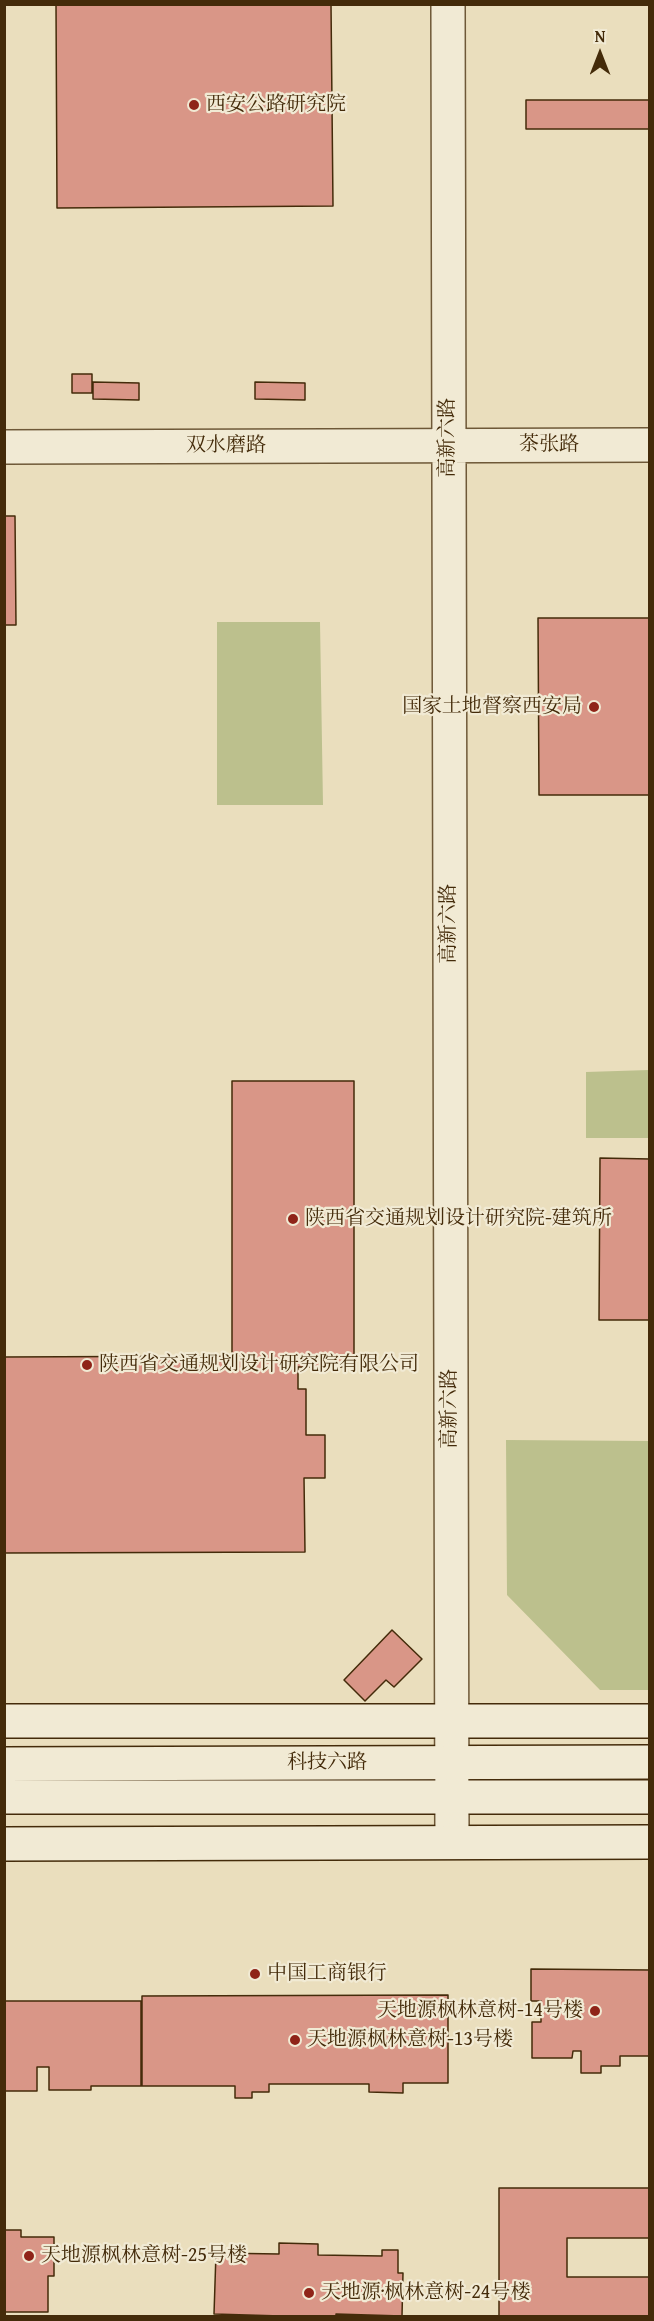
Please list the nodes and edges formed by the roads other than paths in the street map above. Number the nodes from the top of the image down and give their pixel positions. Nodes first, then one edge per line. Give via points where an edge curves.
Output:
1 (448, 4) edge
2 (448, 445) junction
3 (650, 445) edge
4 (4, 447) edge
5 (650, 1720) edge
6 (4, 1721) edge
7 (451, 1721) junction
8 (650, 1762) edge
9 (451, 1763) junction
10 (4, 1764) edge
11 (4, 1797) edge
12 (452, 1797) junction
13 (650, 1797) edge
14 (452, 1842) junction
15 (650, 1842) edge
16 (4, 1844) edge

1 - 2 main road, 高新六路
2 - 3 main road, 茶张路
2 - 4 main road, 双水磨路
2 - 7 main road, 高新六路
5 - 7 main road
6 - 7 main road
7 - 9 main road, 高新六路
8 - 9 main road, 科技六路
9 - 10 main road, 科技六路
9 - 12 main road, 高新六路
11 - 12 main road, 科技六路
12 - 13 main road, 科技六路
12 - 14 main road, 高新六路
14 - 15 main road
14 - 16 main road

